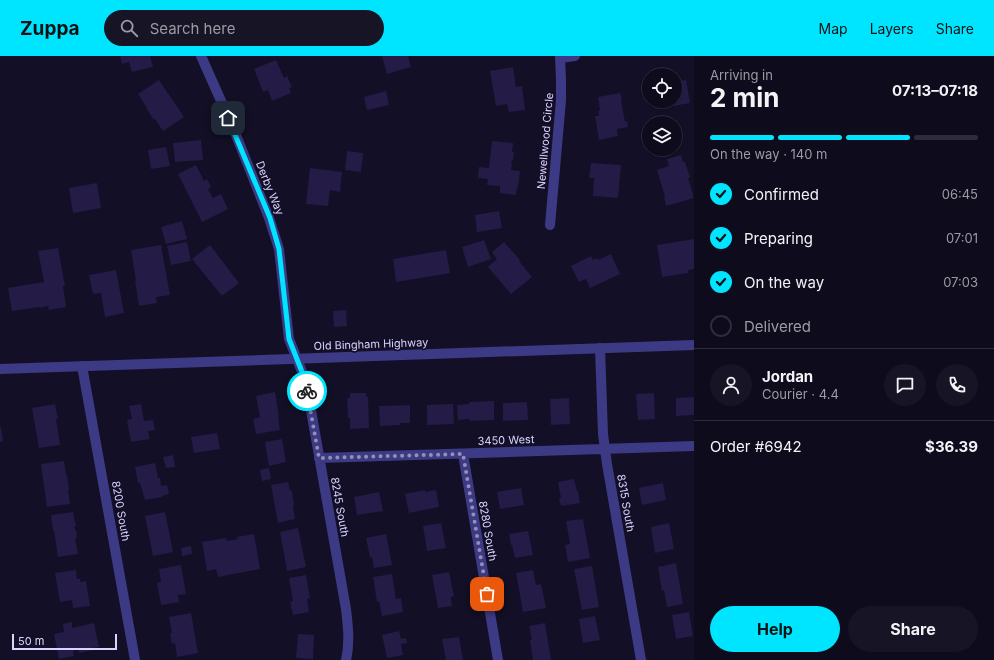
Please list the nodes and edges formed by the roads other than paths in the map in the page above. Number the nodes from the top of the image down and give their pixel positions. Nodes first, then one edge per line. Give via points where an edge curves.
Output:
1 (201, 56) edge
2 (575, 56) edge
3 (560, 57) edge
4 (550, 225) dead end
5 (694, 345) edge
6 (600, 348) junction
7 (297, 359) junction
8 (82, 366) junction
9 (0, 368) edge
10 (694, 446) edge
11 (605, 449) junction
12 (463, 454) junction
13 (319, 458) junction
14 (135, 660) edge
15 (346, 660) edge
16 (498, 660) edge
17 (641, 660) edge

1 - 7 street, Derby Way via 270,218 279,249 289,339
2 - 3 street
3 - 4 street, Newellwood Circle via 562,80
5 - 6 street, Old Bingham Highway
6 - 7 street, Old Bingham Highway
6 - 11 street, 8315 South
7 - 8 street, Old Bingham Highway
7 - 13 street, 8245 South via 306,382
8 - 9 street, Old Bingham Highway
8 - 14 street, 8200 South
10 - 11 street, 3450 West
11 - 12 street, 3450 West
11 - 17 street, 8315 South
12 - 13 street, 3450 West
12 - 16 street, 8280 South
13 - 15 street, 8245 South via 346,610

